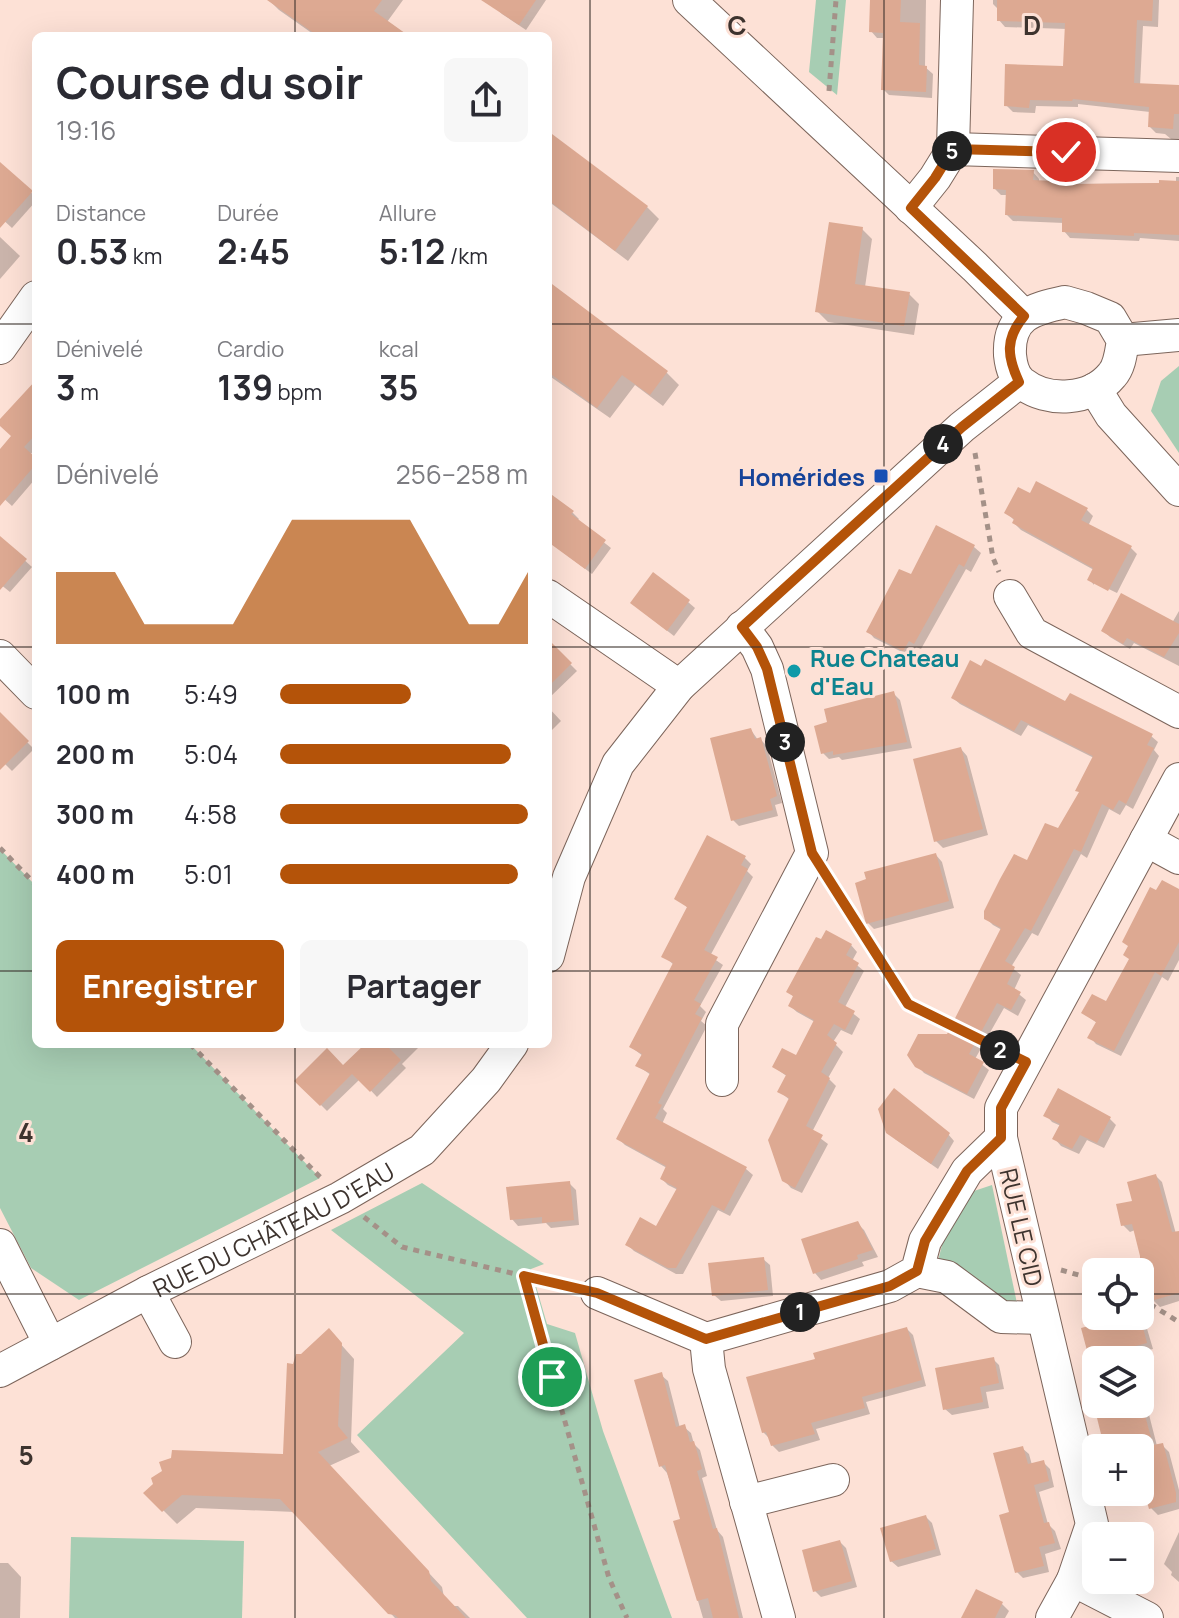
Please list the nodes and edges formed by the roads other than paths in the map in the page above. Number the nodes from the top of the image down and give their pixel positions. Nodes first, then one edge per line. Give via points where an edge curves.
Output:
1 (689, 0) edge
2 (957, 0) edge
3 (953, 149) junction
4 (1179, 156) edge
5 (911, 208) junction
6 (32, 303) edge
7 (1024, 316) junction
8 (1179, 335) edge
9 (1123, 340) junction
10 (0, 348) edge
11 (1019, 382) junction
12 (1095, 389) junction
13 (1179, 490) edge
14 (1010, 596) road end
15 (552, 599) edge
16 (742, 627) junction
17 (0, 656) edge
18 (679, 686) junction
19 (32, 689) edge
20 (1179, 712) edge
21 (1179, 779) edge
22 (1146, 840) junction
23 (1179, 858) edge
24 (552, 941) edge
25 (509, 1048) edge
26 (722, 1080) dead end
27 (1001, 1138) junction
28 (0, 1245) edge
29 (917, 1271) junction
30 (148, 1292) junction
31 (597, 1293) road end
32 (1043, 1318) junction
33 (706, 1339) junction
34 (175, 1342) dead end
35 (50, 1344) junction
36 (0, 1371) edge
37 (833, 1480) dead end
38 (746, 1502) junction
39 (1073, 1580) junction
40 (779, 1618) edge
41 (1052, 1618) edge
42 (1147, 1618) edge

1 - 5 street
2 - 3 street
3 - 4 street
3 - 5 street
5 - 7 street
6 - 10 street
7 - 9 street via 1065,302 1110,318
7 - 11 street via 1013,329 1010,346
8 - 9 street
9 - 12 street via 1113,375
11 - 12 street via 1054,395 1077,397
11 - 16 street via 962,427
12 - 13 street via 1111,415
14 - 20 street via 1032,633
15 - 18 street
16 - 18 street
16 - 26 street via 767,669 812,853 722,1024
17 - 19 street
18 - 24 street via 618,764 569,877
21 - 22 street, RUE LE CID
22 - 23 street
22 - 27 street, RUE LE CID via 1001,1108
25 - 30 street, RUE DU CHÂTEAU D'EAU via 422,1150 340,1198
27 - 29 street via 967,1171 925,1241
27 - 32 street, RUE LE CID
28 - 35 street
29 - 32 street via 947,1277 1001,1317
29 - 33 street via 890,1286
30 - 34 street
30 - 35 street, RUE DU CHÂTEAU D'EAU
31 - 33 street
32 - 39 street, RUE LE CID via 1092,1524
33 - 38 street via 709,1369
35 - 36 street, RUE DU CHÂTEAU D'EAU
37 - 38 street
38 - 40 street
39 - 41 street, RUE LE CID
39 - 42 street

